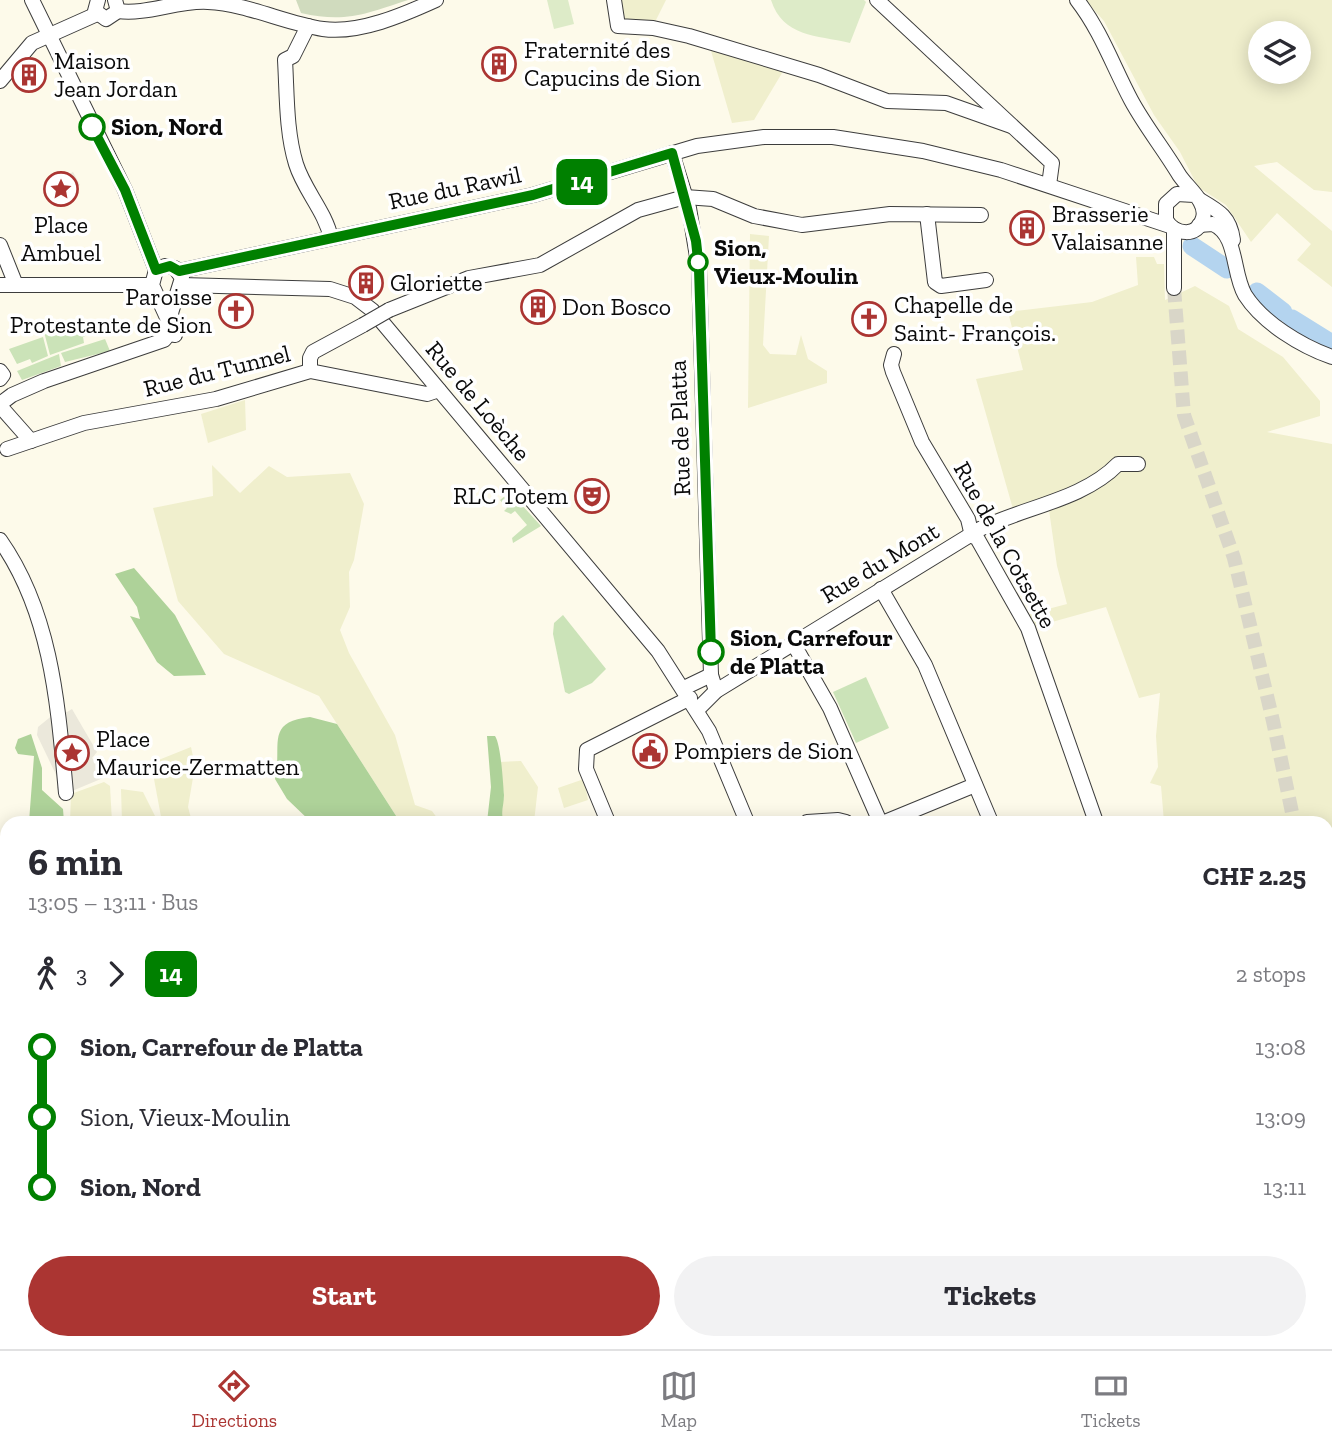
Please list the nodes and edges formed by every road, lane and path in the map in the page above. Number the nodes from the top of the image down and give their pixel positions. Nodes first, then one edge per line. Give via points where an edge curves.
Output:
1 (32, 0) edge
2 (436, 0) edge
3 (614, 0) edge
4 (877, 0) edge
5 (1077, 0) edge
6 (116, 5) edge
7 (97, 7) edge
8 (308, 26) junction
9 (51, 35) junction
10 (0, 81) edge
11 (1011, 126) junction
12 (672, 153) junction
13 (1177, 172) junction
14 (1049, 186) junction
15 (685, 197) junction
16 (1197, 198) junction
17 (1171, 199) junction
18 (1107, 203) junction
19 (927, 214) junction
20 (981, 215) dead end
21 (1172, 228) junction
22 (1196, 228) junction
23 (331, 238) junction
24 (0, 245) edge
25 (1235, 269) junction
26 (986, 280) dead end
27 (156, 283) junction
28 (179, 283) junction
29 (0, 285) edge
30 (16, 285) junction
31 (169, 325) junction
32 (894, 354) dead end
33 (1332, 357) edge
34 (310, 365) junction
35 (0, 371) edge
36 (0, 379) edge
37 (439, 390) junction
38 (0, 405) edge
39 (31, 441) junction
40 (7, 449) dead end
41 (1138, 464) dead end
42 (972, 536) junction
43 (0, 540) edge
44 (881, 589) junction
45 (793, 643) junction
46 (711, 675) junction
47 (740, 676) junction
48 (716, 691) junction
49 (691, 699) junction
50 (975, 785) junction
51 (66, 793) dead end
52 (606, 816) edge
53 (745, 816) edge
54 (880, 816) edge
55 (898, 816) edge
56 (988, 816) edge
57 (1094, 816) edge

1 - 9 street
2 - 8 street via 388,19 346,28
3 - 11 street via 618,26 689,36 887,101 946,103
4 - 11 street
5 - 13 street via 1105,43 1139,114
6 - 7 street via 106,19
6 - 8 street via 207,2
7 - 9 street
8 - 23 street via 293,56 285,60 292,139 296,164
9 - 10 street via 35,41
9 - 27 street via 60,62 125,190
11 - 14 street via 1052,163
12 - 14 street, Rue du Rawil via 746,138 833,138 923,150
12 - 15 street, Rue de Platta
12 - 23 street, Rue du Rawil via 533,195
13 - 16 street
13 - 17 street
14 - 18 street, Rue du Rawil
15 - 19 street via 713,199 754,216 802,225
15 - 34 street, bridge via 638,210 540,265 469,278 389,310 313,352
15 - 46 street, Rue de Platta via 699,269
16 - 17 street via 1185,193
16 - 22 street via 1204,212
16 - 25 street via 1227,219
17 - 18 street, Rue du Rawil via 1145,209
17 - 21 street via 1165,213
18 - 21 street, Rue du Rawil
19 - 20 street
19 - 26 street via 935,282 941,286
21 - 22 street via 1183,232
21 - 22 street via 1174,284
22 - 25 street via 1213,224 1224,231
23 - 28 street, Rue du Rawil
24 - 30 street
25 - 33 street via 1244,292 1262,313 1300,342
27 - 28 street via 169,296
27 - 28 street via 170,266
27 - 30 street
27 - 31 street
28 - 31 street via 171,313 175,335
28 - 37 street, Rue de Loèche via 346,292 372,310
29 - 30 street
31 - 38 street via 164,340 44,380
32 - 42 street, Rue de la Cotsette via 893,372 922,442 968,519
34 - 37 street, Rue du Tunnel via 426,394
34 - 39 street, Rue du Tunnel via 216,399 99,420
35 - 36 street
37 - 49 street, Rue de Loèche via 644,634
38 - 39 street
39 - 40 street, Rue du Tunnel
41 - 42 street, Rue du Mont via 1118,464 1099,480 1009,515
42 - 44 street, Rue du Mont
42 - 57 street, Rue de la Cotsette via 1028,628
43 - 51 street via 34,608 52,665
44 - 45 street, Rue du Mont
44 - 50 street via 925,665
45 - 47 street, Rue du Mont
45 - 54 street via 830,708
46 - 47 street
46 - 48 street, Rue de Platta
46 - 49 street
47 - 48 street, Rue du Mont
48 - 49 street, Rue du Mont
49 - 52 street via 587,751 586,769
49 - 53 street, Rue de Loèche
50 - 55 street
50 - 56 street

